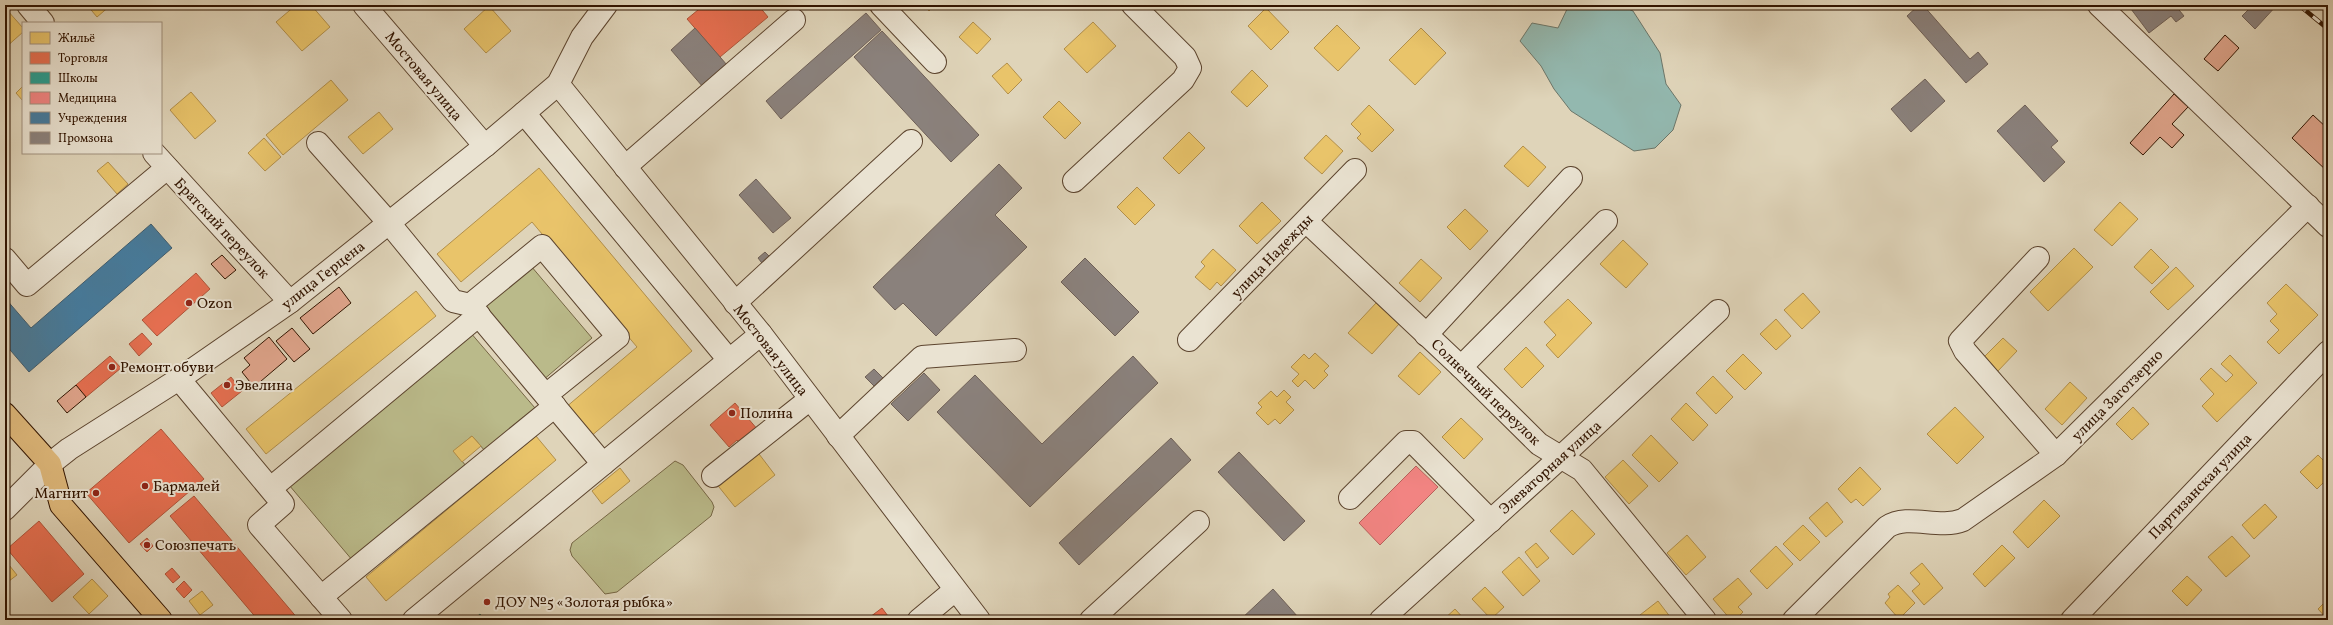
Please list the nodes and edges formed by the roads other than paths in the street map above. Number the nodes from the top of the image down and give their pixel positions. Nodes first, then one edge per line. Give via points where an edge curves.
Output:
1 (28, 5) edge
2 (364, 5) edge
3 (606, 5) edge
4 (881, 5) edge
5 (1133, 5) edge
6 (2099, 5) edge
7 (794, 20) dead end
8 (42, 22) edge
9 (935, 62) dead end
10 (558, 84) junction
11 (524, 113) junction
12 (911, 142) dead end
13 (318, 143) dead end
14 (484, 146) junction
15 (160, 161) edge
16 (625, 167) junction
17 (1355, 170) dead end
18 (1571, 178) dead end
19 (1074, 181) dead end
20 (2308, 206) junction
21 (1306, 221) junction
22 (1606, 221) dead end
23 (389, 223) junction
24 (2328, 226) edge
25 (2038, 258) dead end
26 (5, 260) edge
27 (290, 302) junction
28 (735, 303) junction
29 (474, 310) junction
30 (1718, 311) dead end
31 (761, 334) junction
32 (1426, 335) junction
33 (1189, 340) dead end
34 (1015, 350) dead end
35 (2328, 352) edge
36 (729, 360) junction
37 (1461, 367) junction
38 (179, 379) junction
39 (810, 399) junction
40 (550, 400) junction
41 (5, 414) edge
42 (838, 436) junction
43 (2056, 455) junction
44 (1561, 457) junction
45 (50, 464) junction
46 (603, 464) junction
47 (712, 476) dead end
48 (271, 488) junction
49 (1350, 498) dead end
50 (5, 509) edge
51 (1491, 521) junction
52 (1198, 522) dead end
53 (955, 590) junction
54 (321, 597) junction
55 (161, 620) edge
56 (341, 620) edge
57 (414, 620) edge
58 (919, 620) edge
59 (979, 620) edge
60 (1091, 620) edge
61 (1381, 620) edge
62 (1705, 620) edge
63 (1794, 620) edge
64 (2072, 620) edge

1 - 8 street
2 - 14 street, Мостовая улица
3 - 10 street, улица Герцена via 582,37
4 - 9 street
5 - 19 street via 1185,58 1190,68 1182,80
6 - 20 street
7 - 16 street
10 - 11 street, улица Герцена
10 - 16 street, Мостовая улица
11 - 14 street, улица Герцена
11 - 36 street
12 - 28 street
13 - 23 street
14 - 23 street, улица Герцена
15 - 26 street via 27,285
15 - 27 street, Братский переулок
16 - 28 street, Мостовая улица
17 - 21 street, улица Надежды
18 - 32 street
20 - 24 street
20 - 43 street, улица Заготзерно
21 - 32 street, Солнечный переулок
21 - 33 street, улица Надежды
22 - 37 street
23 - 27 street, улица Герцена
23 - 29 street via 452,301
25 - 43 street via 1960,342 1965,351
27 - 38 street, улица Герцена
28 - 31 street, Мостовая улица
29 - 40 street
29 - 40 street via 542,246 618,337
29 - 48 street
30 - 44 street, Элеваторная улица
31 - 36 street
31 - 39 street, Мостовая улица
32 - 37 street, Солнечный переулок
34 - 42 street via 922,358
35 - 64 street, Партизанская улица
36 - 46 street
37 - 44 street, Солнечный переулок via 1538,444
38 - 45 street, улица Герцена via 69,449
38 - 48 street
39 - 42 street, Мостовая улица
39 - 47 street
40 - 46 street
40 - 54 street
41 - 45 main road
42 - 53 street, Мостовая улица
43 - 63 street, улица Заготзерно via 1963,520 1948,524 1895,522 1887,527
44 - 51 street, Элеваторная улица
44 - 62 street, Солнечный переулок via 1582,470
45 - 50 street, улица Герцена
45 - 55 main road via 61,505
46 - 57 street
48 - 54 street via 283,504 259,525
49 - 51 street via 1406,442 1413,442
51 - 61 street, Элеваторная улица
52 - 60 street
53 - 58 street
53 - 59 street, Мостовая улица
54 - 56 street

